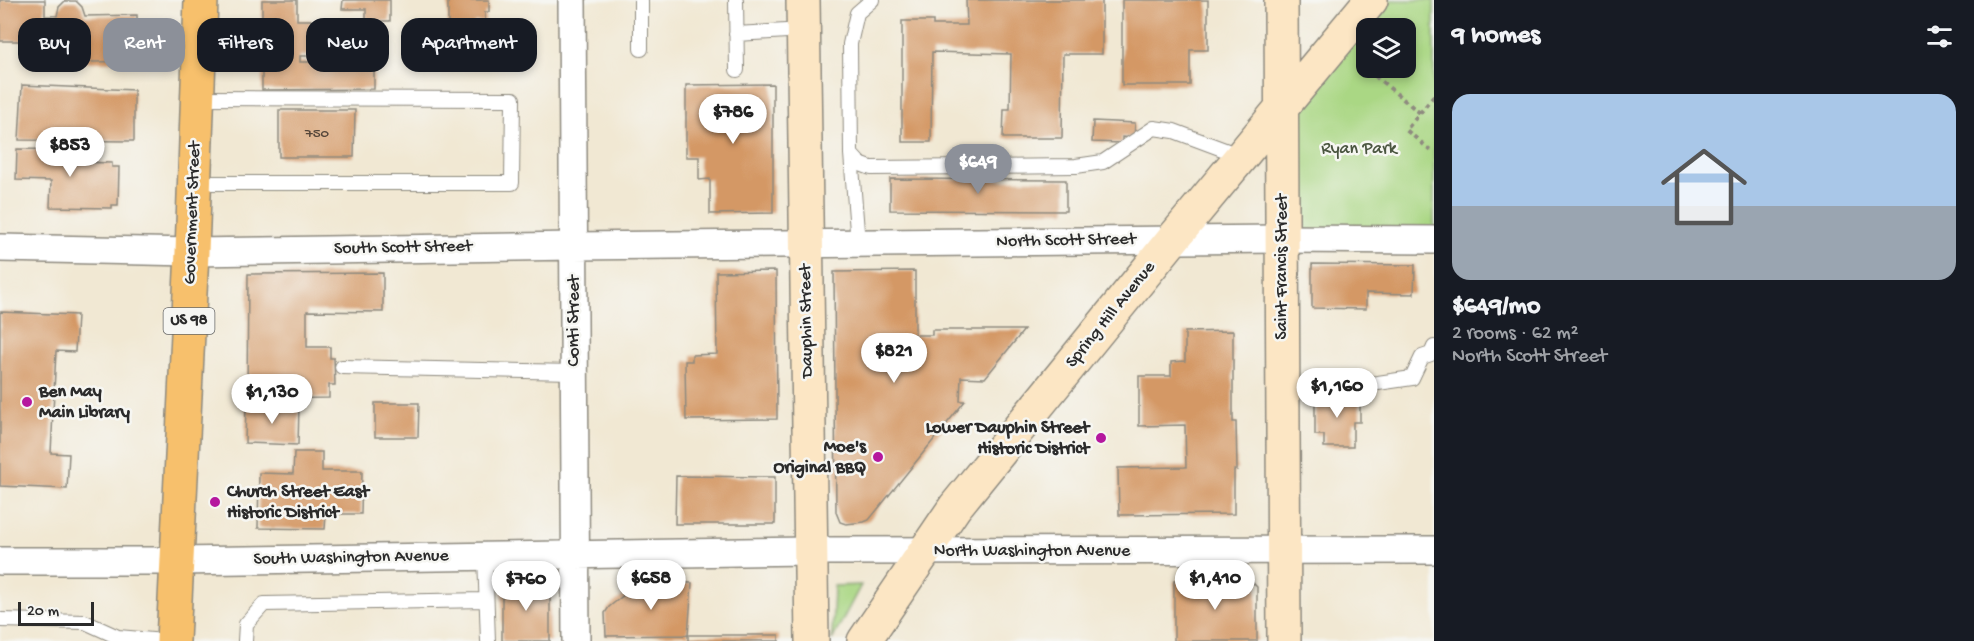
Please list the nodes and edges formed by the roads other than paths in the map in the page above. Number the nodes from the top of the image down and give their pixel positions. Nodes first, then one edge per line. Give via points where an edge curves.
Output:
1 (201, 0) edge
2 (572, 0) edge
3 (641, 0) edge
4 (736, 0) edge
5 (872, 0) edge
6 (1281, 0) edge
7 (1371, 0) edge
8 (803, 15) edge
9 (736, 34) junction
10 (641, 49) dead end
11 (737, 70) dead end
12 (197, 98) junction
13 (1281, 107) junction
14 (851, 154) junction
15 (1241, 156) junction
16 (194, 183) junction
17 (1281, 239) junction
18 (1172, 240) junction
19 (1434, 240) edge
20 (807, 244) junction
21 (858, 244) junction
22 (573, 246) junction
23 (0, 248) edge
24 (192, 252) junction
25 (1434, 346) edge
26 (342, 367) dead end
27 (574, 372) junction
28 (1283, 389) junction
29 (1434, 550) edge
30 (810, 551) junction
31 (924, 551) junction
32 (1284, 551) junction
33 (576, 554) junction
34 (485, 556) junction
35 (0, 561) edge
36 (177, 561) junction
37 (486, 600) junction
38 (0, 620) edge
39 (164, 641) edge
40 (173, 641) edge
41 (246, 641) edge
42 (488, 641) edge
43 (576, 641) edge
44 (812, 641) edge
45 (864, 641) edge
46 (1284, 641) edge

1 - 12 main road, Government Street / US 98
2 - 22 street, Conti Street
3 - 10 lane
4 - 9 lane
5 - 14 lane via 857,13 850,44
6 - 13 street, Saint Francis Street
7 - 13 street, Spring Hill Avenue
8 - 9 lane
8 - 20 street, Dauphin Street
9 - 11 lane
12 - 16 main road, Government Street / US 98
12 - 16 lane via 513,99 512,183
13 - 15 street, Spring Hill Avenue
13 - 17 street, Saint Francis Street
14 - 15 lane via 860,164 871,168 1076,166 1103,162 1154,128 1174,131
14 - 21 lane
15 - 18 street, Spring Hill Avenue
16 - 24 main road, Government Street / US 98
17 - 18 street, North Scott Street
17 - 19 street, North Scott Street
17 - 28 street, Saint Francis Street
18 - 21 street, North Scott Street
18 - 31 street, Spring Hill Avenue via 955,507
20 - 21 street, North Scott Street
20 - 22 street, South Scott Street
20 - 30 street, Dauphin Street
22 - 24 street, South Scott Street
22 - 27 street, Conti Street
23 - 24 street, South Scott Street
24 - 36 main road, Government Street / US 98
25 - 28 lane via 1431,354 1422,357 1412,378
26 - 27 lane
27 - 33 street, Conti Street
28 - 32 street, Saint Francis Street
29 - 32 street, North Washington Avenue
30 - 31 street, North Washington Avenue
30 - 33 street, South Washington Avenue
30 - 44 street, Dauphin Street
31 - 32 street, North Washington Avenue
31 - 45 street, Spring Hill Avenue
32 - 46 street, Saint Francis Street
33 - 34 street, South Washington Avenue
33 - 43 street, Conti Street
34 - 36 street, South Washington Avenue
34 - 37 lane
35 - 36 street, South Washington Avenue
36 - 40 main road, Government Street / US 98
37 - 41 lane via 264,604 246,624
37 - 42 lane
38 - 39 lane via 85,622 118,637

